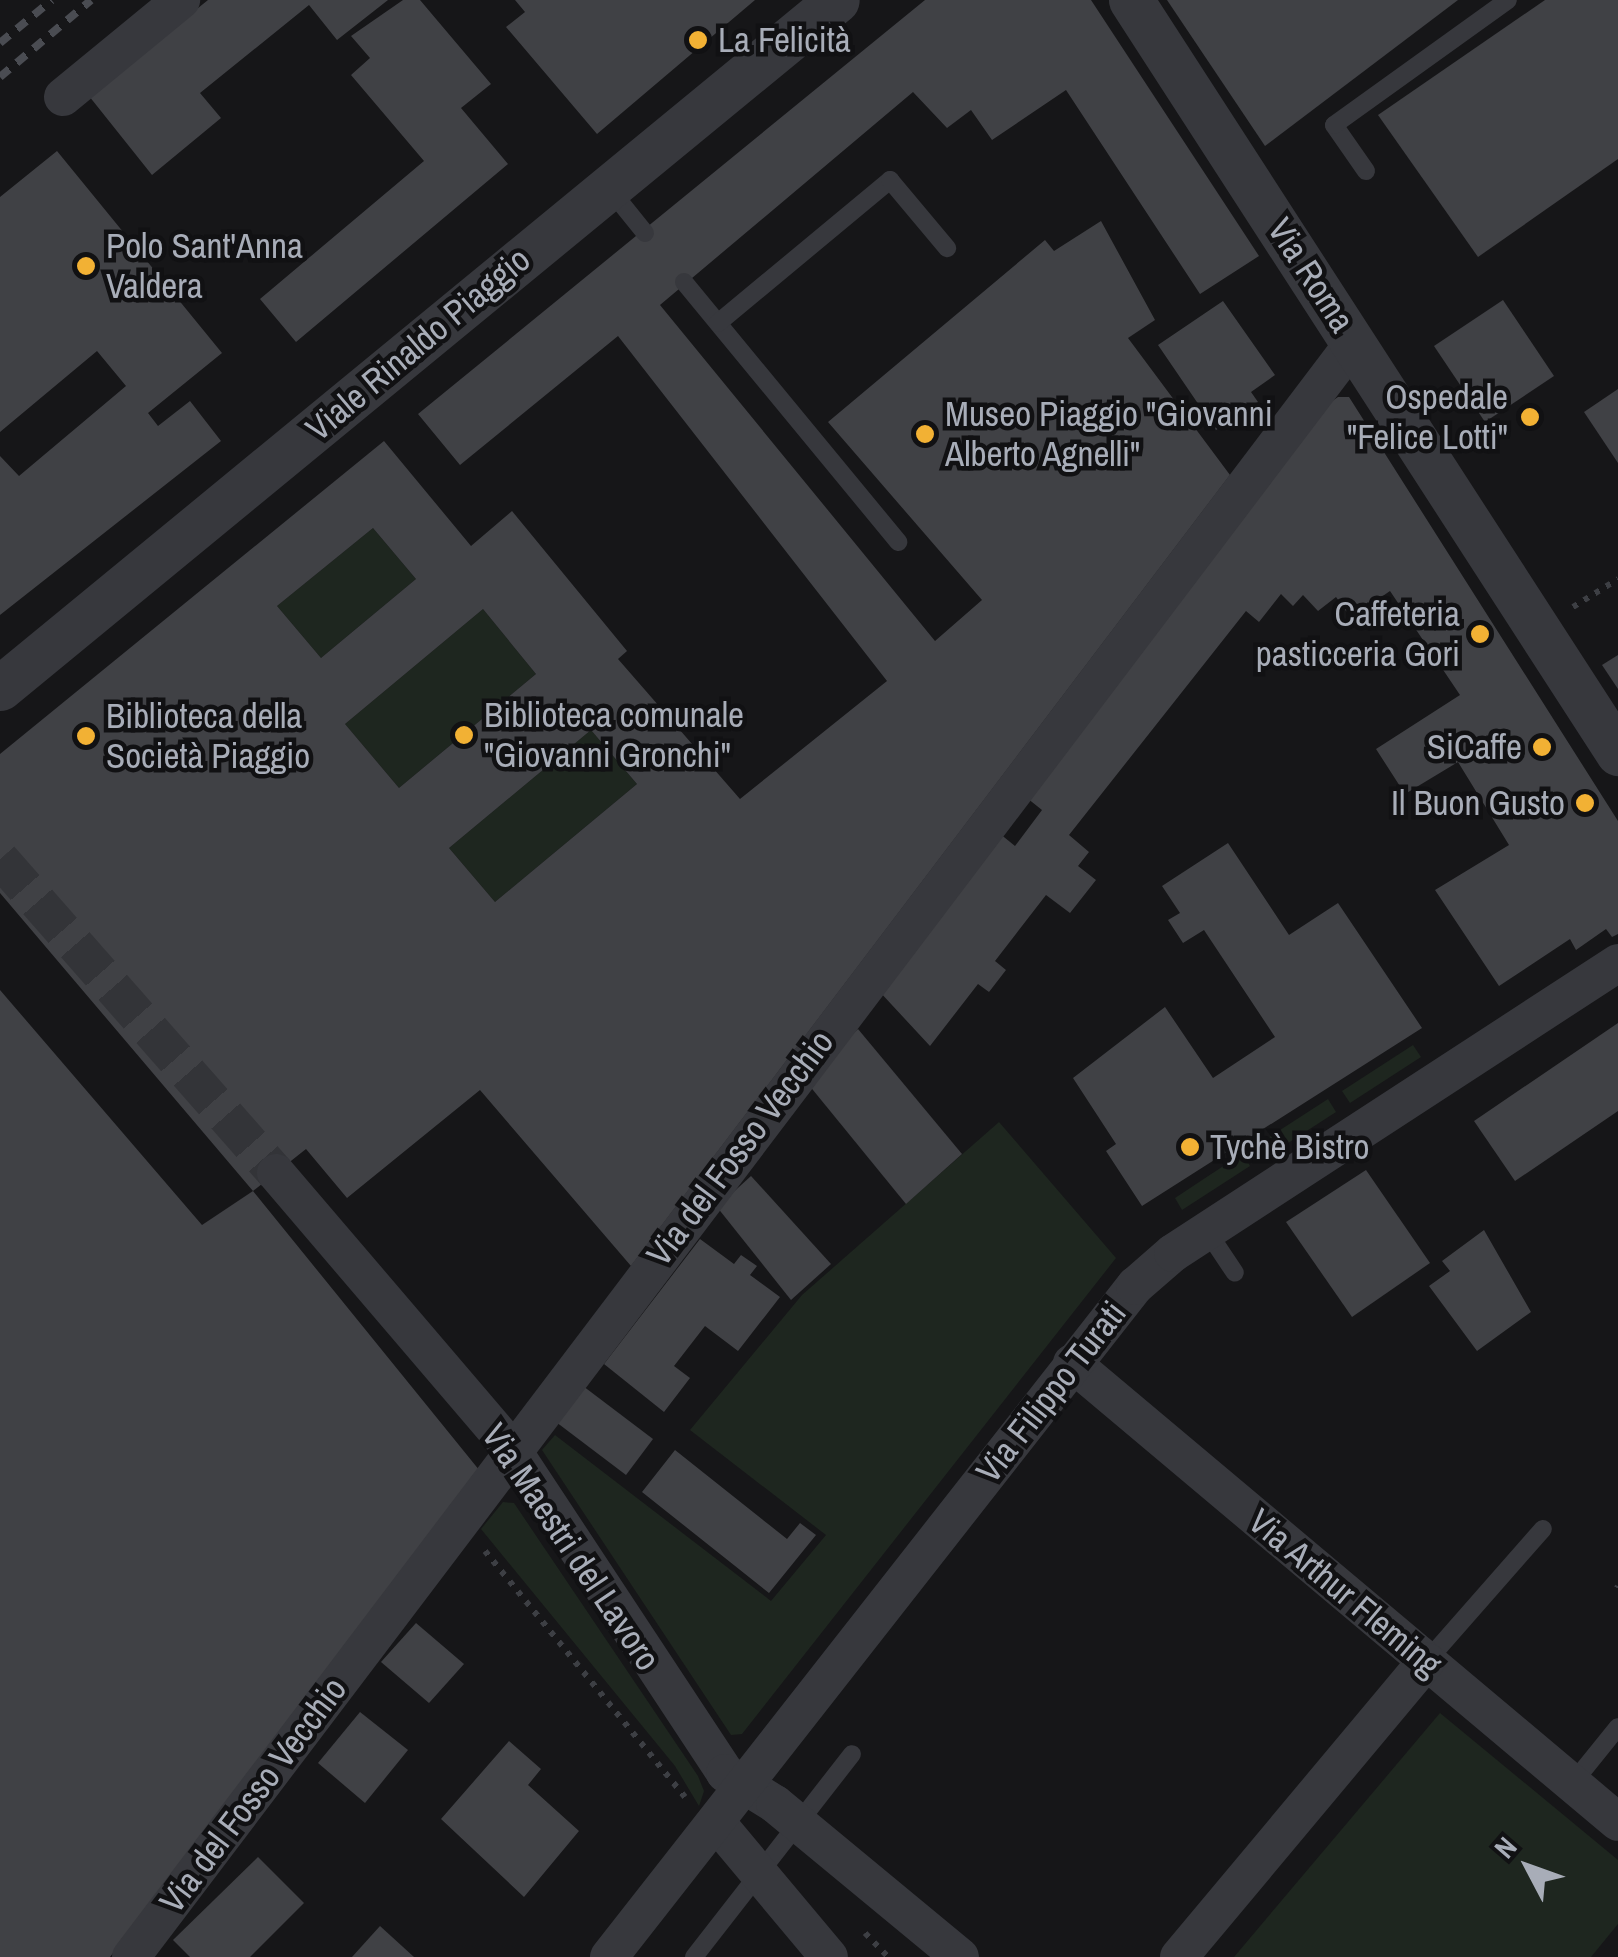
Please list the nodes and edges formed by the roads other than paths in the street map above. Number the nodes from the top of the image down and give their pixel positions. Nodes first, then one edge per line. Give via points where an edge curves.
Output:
1 (181, 0) edge
2 (837, 0) edge
3 (1131, 0) edge
4 (1508, 0) edge
5 (63, 97) dead end
6 (1366, 171) dead end
7 (608, 187) junction
8 (645, 233) dead end
9 (947, 248) dead end
10 (684, 282) dead end
11 (718, 322) junction
12 (1354, 342) junction
13 (898, 542) dead end
14 (0, 688) edge
15 (1618, 753) edge
16 (1618, 963) edge
17 (276, 1172) tunnel mouth
18 (1207, 1231) junction
19 (1235, 1273) dead end
20 (1072, 1363) junction
21 (511, 1448) junction
22 (1543, 1529) dead end
23 (1426, 1662) junction
24 (1618, 1727) edge
25 (852, 1754) dead end
26 (746, 1784) junction
27 (1572, 1784) junction
28 (701, 1813) junction
29 (1618, 1822) edge
30 (800, 1825) junction
31 (760, 1875) junction
32 (130, 1957) edge
33 (609, 1957) edge
34 (694, 1957) edge
35 (829, 1957) edge
36 (960, 1957) edge
37 (1179, 1957) edge

1 - 5 street
2 - 7 street, Viale Rinaldo Piaggio
3 - 12 street, Via Roma
4 - 6 lane via 1334,126
7 - 8 lane
7 - 14 street, Viale Rinaldo Piaggio
9 - 11 lane via 890,180
10 - 11 lane
11 - 13 lane
12 - 15 street, Via Roma
12 - 21 street, Via del Fosso Vecchio
16 - 18 street, Via Filippo Turati
17 - 21 street, Via Maestri del Lavoro
18 - 19 lane
18 - 20 street, Via Filippo Turati via 1144,1277
20 - 23 street, Via Arthur Fleming
20 - 26 street, Via Filippo Turati
21 - 26 street, Via Maestri del Lavoro via 698,1736 726,1773
21 - 32 street, Via del Fosso Vecchio
22 - 23 lane
23 - 27 street, Via Arthur Fleming
23 - 37 street
24 - 27 lane
25 - 30 lane
26 - 28 street, Via Filippo Turati
26 - 30 street, Via Maestri del Lavoro
27 - 29 street, Via Arthur Fleming
28 - 31 street
28 - 33 street, Via Filippo Turati
30 - 31 lane
30 - 36 street, Via Maestri del Lavoro
31 - 34 lane
31 - 35 street

